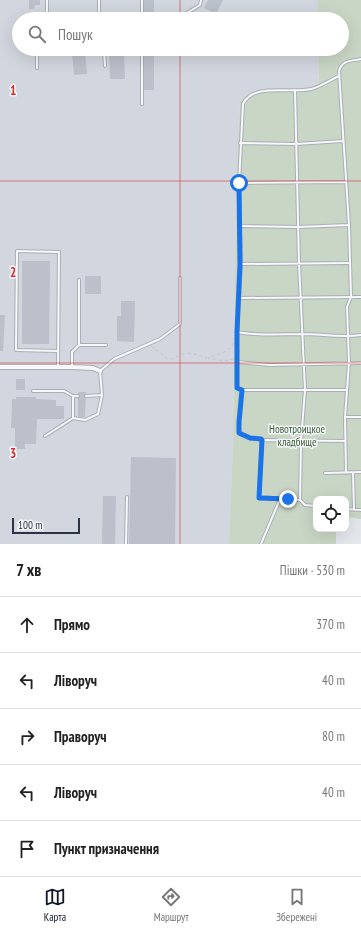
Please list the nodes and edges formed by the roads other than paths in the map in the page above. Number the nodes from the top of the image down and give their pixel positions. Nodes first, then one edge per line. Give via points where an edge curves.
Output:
1 (47, 0) edge
2 (99, 0) edge
3 (142, 0) edge
4 (201, 0) edge
5 (47, 12) edge
6 (99, 12) edge
7 (142, 12) edge
8 (189, 12) edge
9 (37, 56) edge
10 (104, 56) edge
11 (142, 56) edge
12 (361, 59) edge
13 (105, 66) dead end
14 (37, 68) dead end
15 (339, 76) junction
16 (295, 90) junction
17 (142, 104) dead end
18 (343, 141) junction
19 (240, 143) junction
20 (296, 144) junction
21 (346, 182) junction
22 (239, 183) junction
23 (298, 183) junction
24 (349, 225) junction
25 (239, 226) junction
26 (298, 226) junction
27 (299, 263) junction
28 (350, 263) junction
29 (240, 264) junction
30 (180, 278) dead end
31 (79, 280) dead end
32 (351, 297) junction
33 (361, 297) edge
34 (239, 298) junction
35 (300, 298) junction
36 (237, 332) junction
37 (302, 334) junction
38 (361, 336) edge
39 (348, 337) junction
40 (79, 345) junction
41 (106, 345) dead end
42 (58, 350) junction
43 (238, 362) junction
44 (349, 363) junction
45 (361, 363) edge
46 (304, 364) junction
47 (0, 367) edge
48 (58, 367) junction
49 (72, 367) junction
50 (100, 371) junction
51 (305, 390) junction
52 (347, 390) junction
53 (33, 391) dead end
54 (102, 395) junction
55 (73, 396) junction
56 (78, 396) dead end
57 (86, 396) dead end
58 (345, 417) junction
59 (361, 417) edge
60 (73, 418) junction
61 (45, 436) dead end
62 (301, 441) junction
63 (345, 441) junction
64 (361, 472) edge
65 (325, 473) dead end
66 (346, 473) junction
67 (353, 473) junction
68 (127, 496) dead end
69 (280, 499) junction
70 (300, 500) junction
71 (313, 506) edge
72 (349, 509) edge
73 (354, 509) junction
74 (361, 510) edge
75 (126, 544) edge
76 (262, 544) edge

1 - 5 lane
2 - 6 lane
3 - 7 lane
4 - 8 lane via 200,5
9 - 14 lane
10 - 13 lane
11 - 17 lane
12 - 15 lane via 342,64
15 - 16 lane via 311,89
15 - 18 lane
16 - 19 lane via 260,91 249,96 243,104
16 - 20 lane
18 - 20 lane
18 - 21 lane
19 - 20 lane
19 - 22 lane
20 - 23 lane
21 - 23 lane
21 - 24 lane
22 - 23 lane
22 - 25 lane
23 - 26 lane
24 - 26 lane
24 - 28 lane
25 - 26 lane
25 - 29 lane
26 - 27 lane
27 - 28 lane
27 - 29 lane
27 - 35 lane
28 - 32 lane
29 - 34 lane
30 - 50 lane via 180,324 160,339 114,359
31 - 40 lane
32 - 33 lane
32 - 35 lane
32 - 39 lane via 347,308
34 - 35 lane
34 - 36 lane
35 - 37 lane
36 - 37 lane via 251,335
36 - 43 lane
37 - 39 lane
37 - 46 lane
38 - 39 lane
39 - 44 lane
40 - 41 lane
40 - 49 lane via 72,352
42 - 42 lane via 59,252 17,251 16,350
42 - 48 lane
43 - 46 lane via 270,365
43 - 51 lane via 237,388
44 - 45 lane
44 - 46 lane
44 - 52 lane
46 - 51 lane
47 - 48 street
48 - 49 street
49 - 50 street
50 - 54 lane
51 - 52 lane
51 - 62 lane
52 - 58 lane
53 - 55 lane via 64,391
54 - 57 lane
54 - 60 lane via 98,414 85,420
55 - 56 lane
55 - 60 lane
58 - 59 lane
58 - 63 lane
60 - 61 lane
62 - 63 lane
62 - 69 lane via 262,440 259,498
62 - 70 lane
63 - 66 lane
64 - 67 lane
65 - 66 lane
66 - 67 lane
67 - 73 lane
68 - 75 lane
69 - 70 lane
69 - 76 lane
70 - 71 lane via 305,505
72 - 73 lane
73 - 74 lane

